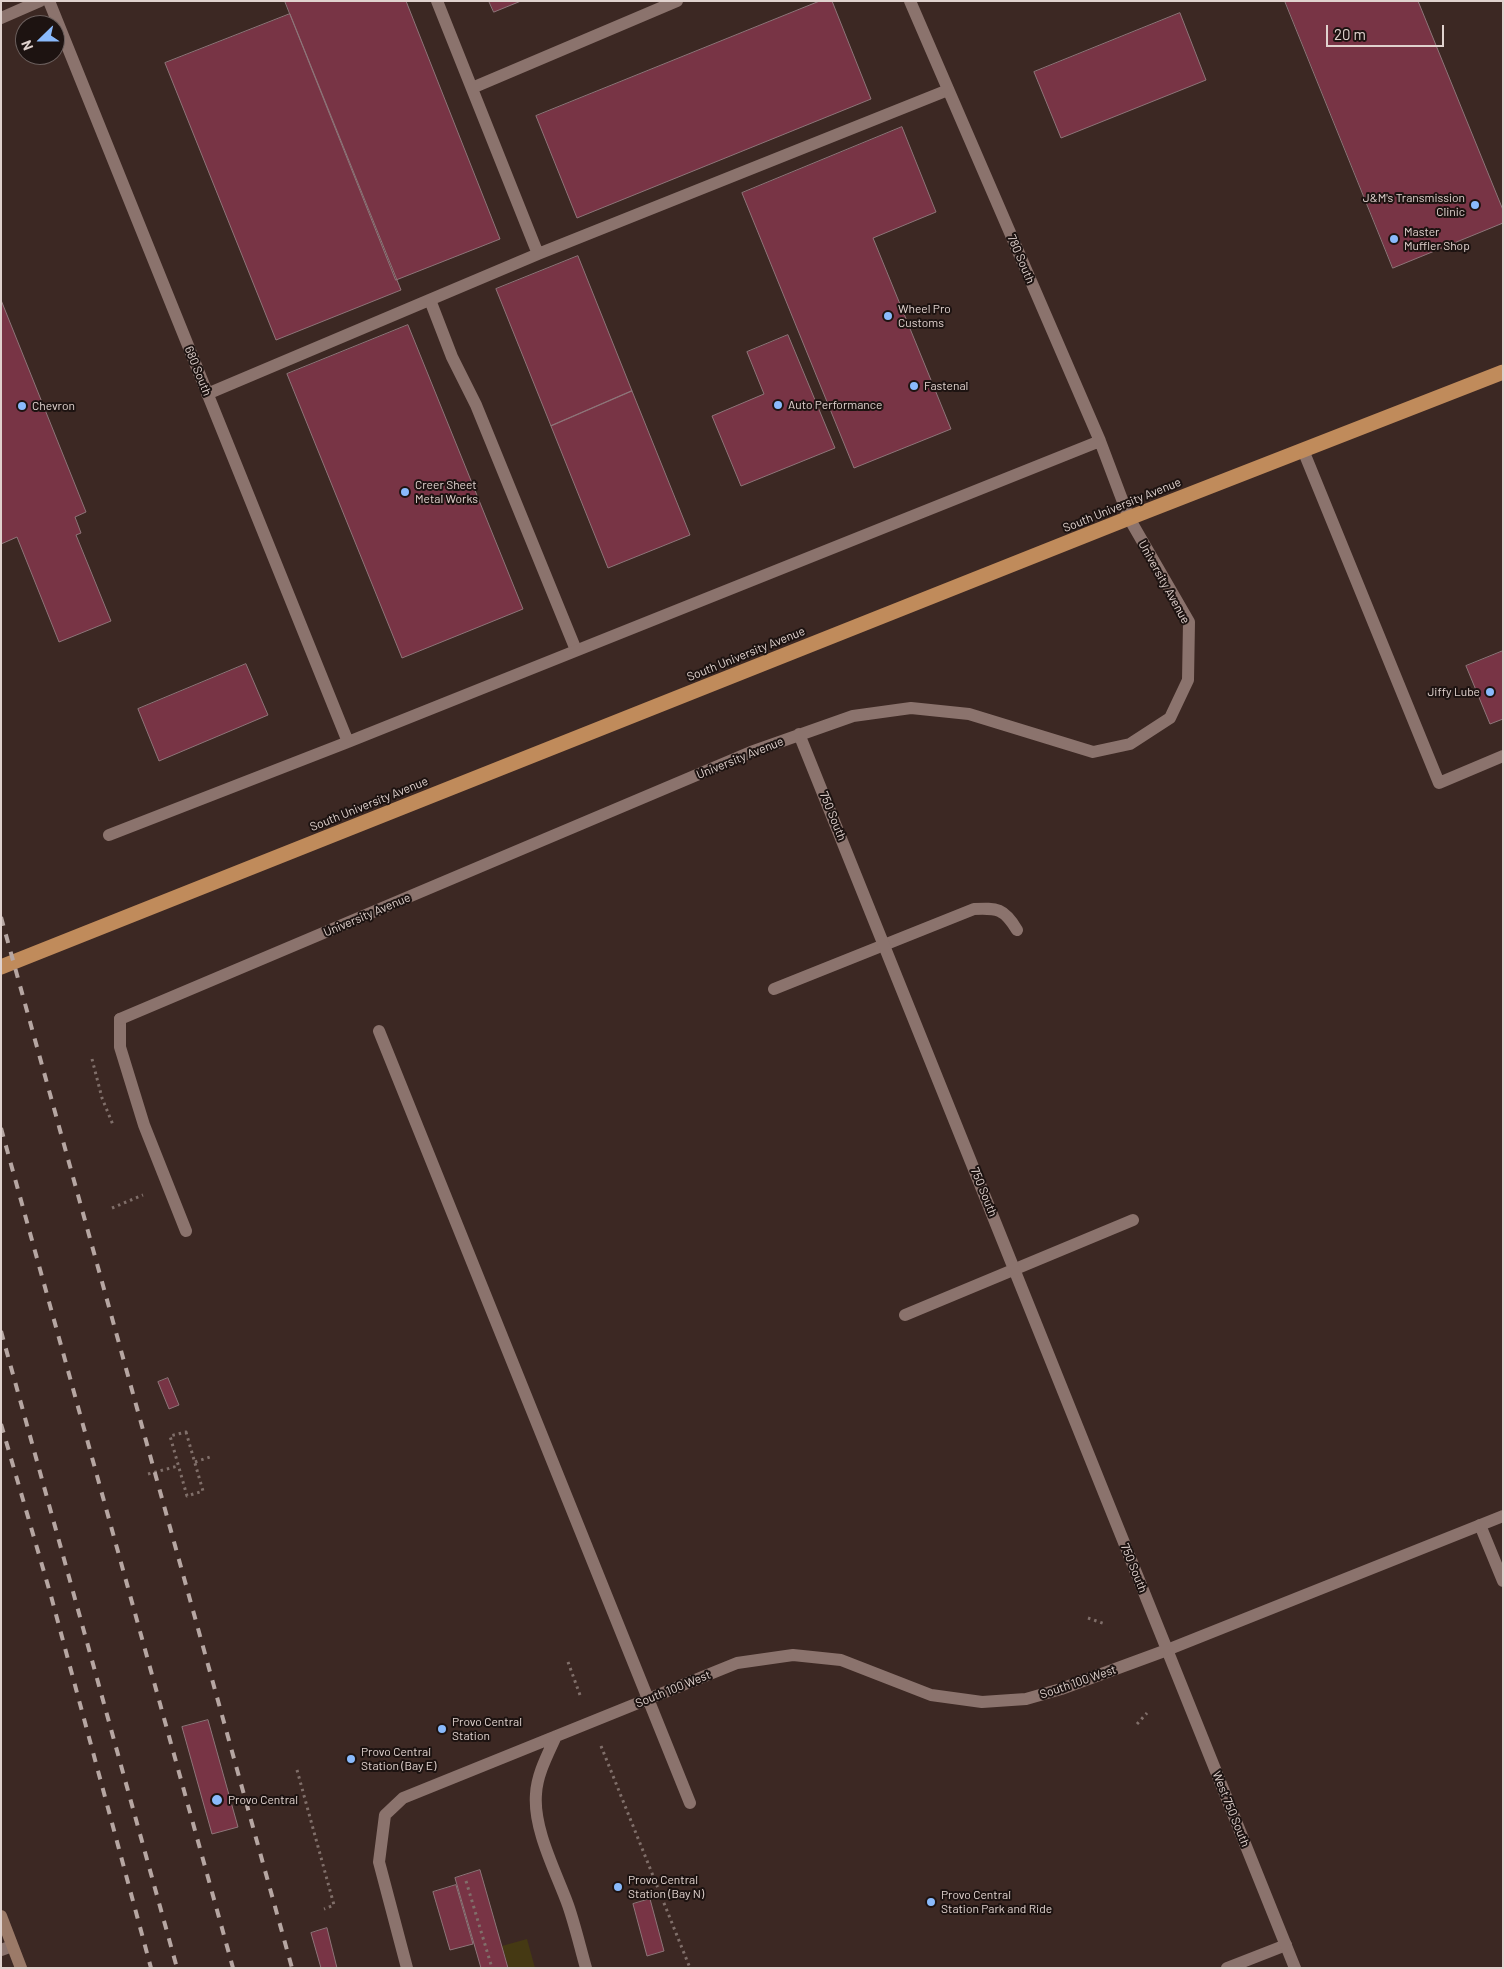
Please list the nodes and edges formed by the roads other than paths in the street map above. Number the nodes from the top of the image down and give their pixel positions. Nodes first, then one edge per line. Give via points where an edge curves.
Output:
1 (40, 1) edge
2 (49, 1) edge
3 (437, 1) edge
4 (677, 1) edge
5 (910, 1) edge
6 (1, 18) edge
7 (472, 88) junction
8 (948, 90) junction
9 (538, 254) junction
10 (430, 300) junction
11 (1503, 372) edge
12 (207, 394) junction
13 (1100, 441) junction
14 (1303, 450) junction
15 (1129, 518) junction
16 (576, 650) junction
17 (799, 734) junction
18 (348, 742) junction
19 (1503, 756) edge
20 (109, 835) dead end
21 (1017, 930) dead end
22 (885, 944) junction
23 (1, 967) edge
24 (774, 989) dead end
25 (379, 1031) dead end
26 (1133, 1220) dead end
27 (186, 1231) dead end
28 (1015, 1269) junction
29 (904, 1315) dead end
30 (1503, 1516) edge
31 (1480, 1525) junction
32 (1503, 1581) edge
33 (1167, 1650) junction
34 (648, 1699) junction
35 (556, 1736) junction
36 (690, 1803) dead end
37 (1, 1916) edge
38 (1286, 1945) junction
39 (7, 1948) edge
40 (21, 1968) edge
41 (407, 1968) edge
42 (586, 1968) edge
43 (1227, 1968) edge
44 (1295, 1968) edge

1 - 6 street
2 - 12 street, 680 South
3 - 7 street
4 - 7 street
5 - 8 street, 780 South
7 - 9 street
8 - 9 street
8 - 13 street, 780 South
9 - 10 street
10 - 12 street
10 - 16 street
11 - 14 highway, South University Avenue
12 - 18 street, 680 South
13 - 15 street, 780 South
13 - 16 street
14 - 15 highway, South University Avenue
14 - 19 street via 1439,783
15 - 17 street, University Avenue via 1189,622 1188,680 1170,718 1130,744 1093,752 969,714 911,708 853,716
15 - 23 highway, South University Avenue
16 - 18 street
17 - 22 street, 750 South
17 - 27 street, University Avenue via 120,1019 120,1047 144,1126
18 - 20 street
21 - 22 street via 1010,918 995,908 974,910
22 - 24 street
22 - 28 street, 750 South
25 - 34 street
26 - 28 street
28 - 29 street
28 - 33 street, 750 South
30 - 31 street, South 100 West
31 - 32 street
31 - 33 street, South 100 West
33 - 34 street, South 100 West via 1061,1689 1026,1698 982,1702 931,1695 841,1660 793,1655 737,1663
33 - 38 street, West 750 South
34 - 35 street, South 100 West
34 - 36 street
35 - 41 street, South 100 West via 403,1798 385,1815 379,1862
35 - 42 street via 537,1786 537,1816 569,1907
37 - 39 street
38 - 43 street
38 - 44 street, West 750 South
39 - 40 street

